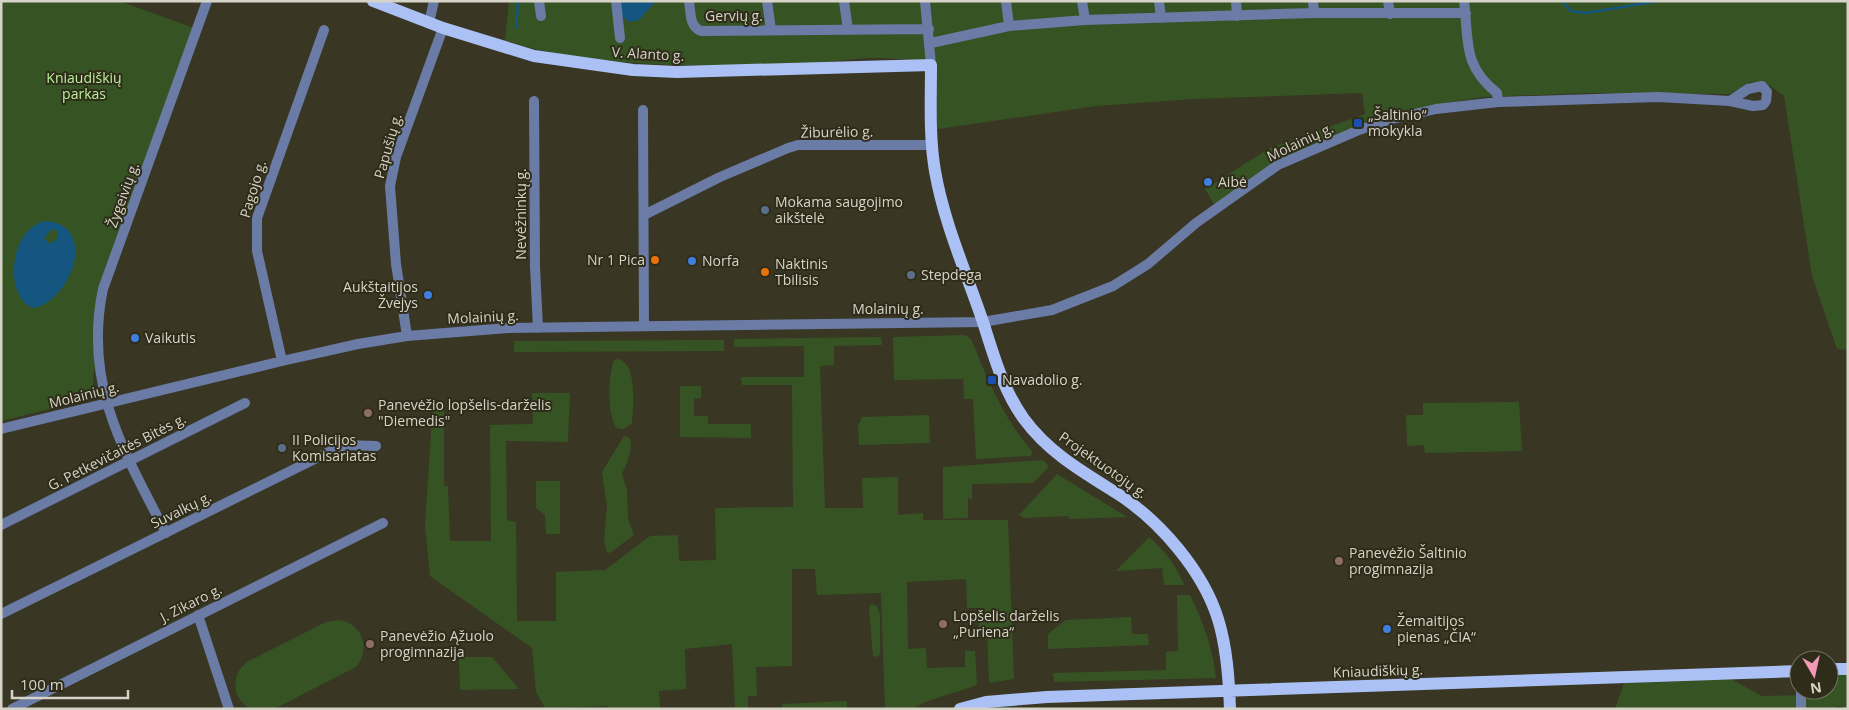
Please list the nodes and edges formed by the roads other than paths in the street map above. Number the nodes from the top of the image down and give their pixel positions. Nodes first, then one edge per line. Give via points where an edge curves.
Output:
1 (208, 1) edge
2 (373, 1) edge
3 (434, 1) edge
4 (539, 1) edge
5 (616, 1) edge
6 (689, 1) edge
7 (767, 1) edge
8 (844, 1) edge
9 (925, 1) edge
10 (1006, 1) edge
11 (1082, 1) edge
12 (1159, 1) edge
13 (1236, 1) edge
14 (1313, 1) edge
15 (1388, 1) edge
16 (1464, 1) edge
17 (1314, 13) junction
18 (1466, 13) junction
19 (1390, 14) junction
20 (540, 16) dead end
21 (1237, 16) junction
22 (1161, 18) junction
23 (1085, 20) junction
24 (429, 23) junction
25 (1009, 26) junction
26 (443, 28) junction
27 (929, 29) junction
28 (324, 30) dead end
29 (771, 30) junction
30 (848, 30) junction
31 (620, 38) dead end
32 (931, 43) junction
33 (931, 65) junction
34 (534, 101) dead end
35 (1730, 101) dead end
36 (1498, 102) junction
37 (643, 110) dead end
38 (932, 145) junction
39 (644, 215) junction
40 (983, 322) junction
41 (644, 326) junction
42 (538, 328) junction
43 (407, 336) junction
44 (282, 361) junction
45 (245, 403) dead end
46 (106, 404) junction
47 (1, 429) edge
48 (376, 446) dead end
49 (128, 461) junction
50 (383, 523) dead end
51 (1, 525) edge
52 (166, 533) junction
53 (1, 614) edge
54 (198, 615) junction
55 (1789, 670) edge
56 (1229, 691) junction
57 (12, 709) edge
58 (229, 709) edge
59 (960, 709) edge
60 (1230, 709) edge

1 - 46 street, Žygeivių g. via 103,289 97,341
2 - 24 main road, V. Alanto g.
3 - 24 street
4 - 20 street
5 - 31 street
6 - 29 street, Gervių g. via 695,29
7 - 29 street
8 - 30 street
9 - 27 street
10 - 25 street
11 - 23 street
12 - 22 street
13 - 21 street
14 - 17 street
15 - 19 street
16 - 18 street
17 - 19 street
17 - 21 street
18 - 19 street
18 - 36 street via 1473,67 1497,93
21 - 22 street
22 - 23 street
23 - 25 street
24 - 26 main road, V. Alanto g.
25 - 32 street
26 - 33 main road, V. Alanto g. via 534,56 632,70 677,72
26 - 43 street, Papušių g. via 396,156 390,186 396,264
27 - 30 street
27 - 32 street
28 - 44 street, Pagojo g. via 257,218 257,251
29 - 30 street
32 - 33 street
33 - 38 main road, Projektuotojų g.
34 - 42 street, Nevėžninkų g.
35 - 36 street, Molainių g. via 1658,97
36 - 40 street, Molainių g. via 1411,114 1326,144 1262,175 1196,223 1148,264 1113,286 1052,310
37 - 39 street
38 - 39 street, Žiburėlio g. via 798,146 720,177
38 - 40 main road, Projektuotojų g. via 942,201
39 - 41 street
40 - 41 street, Molainių g.
40 - 56 main road, Projektuotojų g. via 1009,396 1043,442 1158,524 1202,584 1218,618
41 - 42 street, Molainių g.
42 - 43 street, Molainių g.
43 - 44 street, Molainių g.
44 - 46 street, Molainių g.
45 - 49 street, G. Petkevičaitės Bitės g.
46 - 47 street, Molainių g.
46 - 49 street, Žygeivių g.
48 - 52 street, Suvalkų g. via 346,445 337,448
49 - 51 street, G. Petkevičaitės Bitės g.
49 - 52 street, Žygeivių g.
50 - 54 street, J. Zikaro g.
52 - 53 street, Suvalkų g.
54 - 57 street, J. Zikaro g.
54 - 58 street
55 - 56 main road, Kniaudiškių g.
56 - 59 main road, Kniaudiškių g. via 1016,698
56 - 60 main road, Projektuotojų g.

